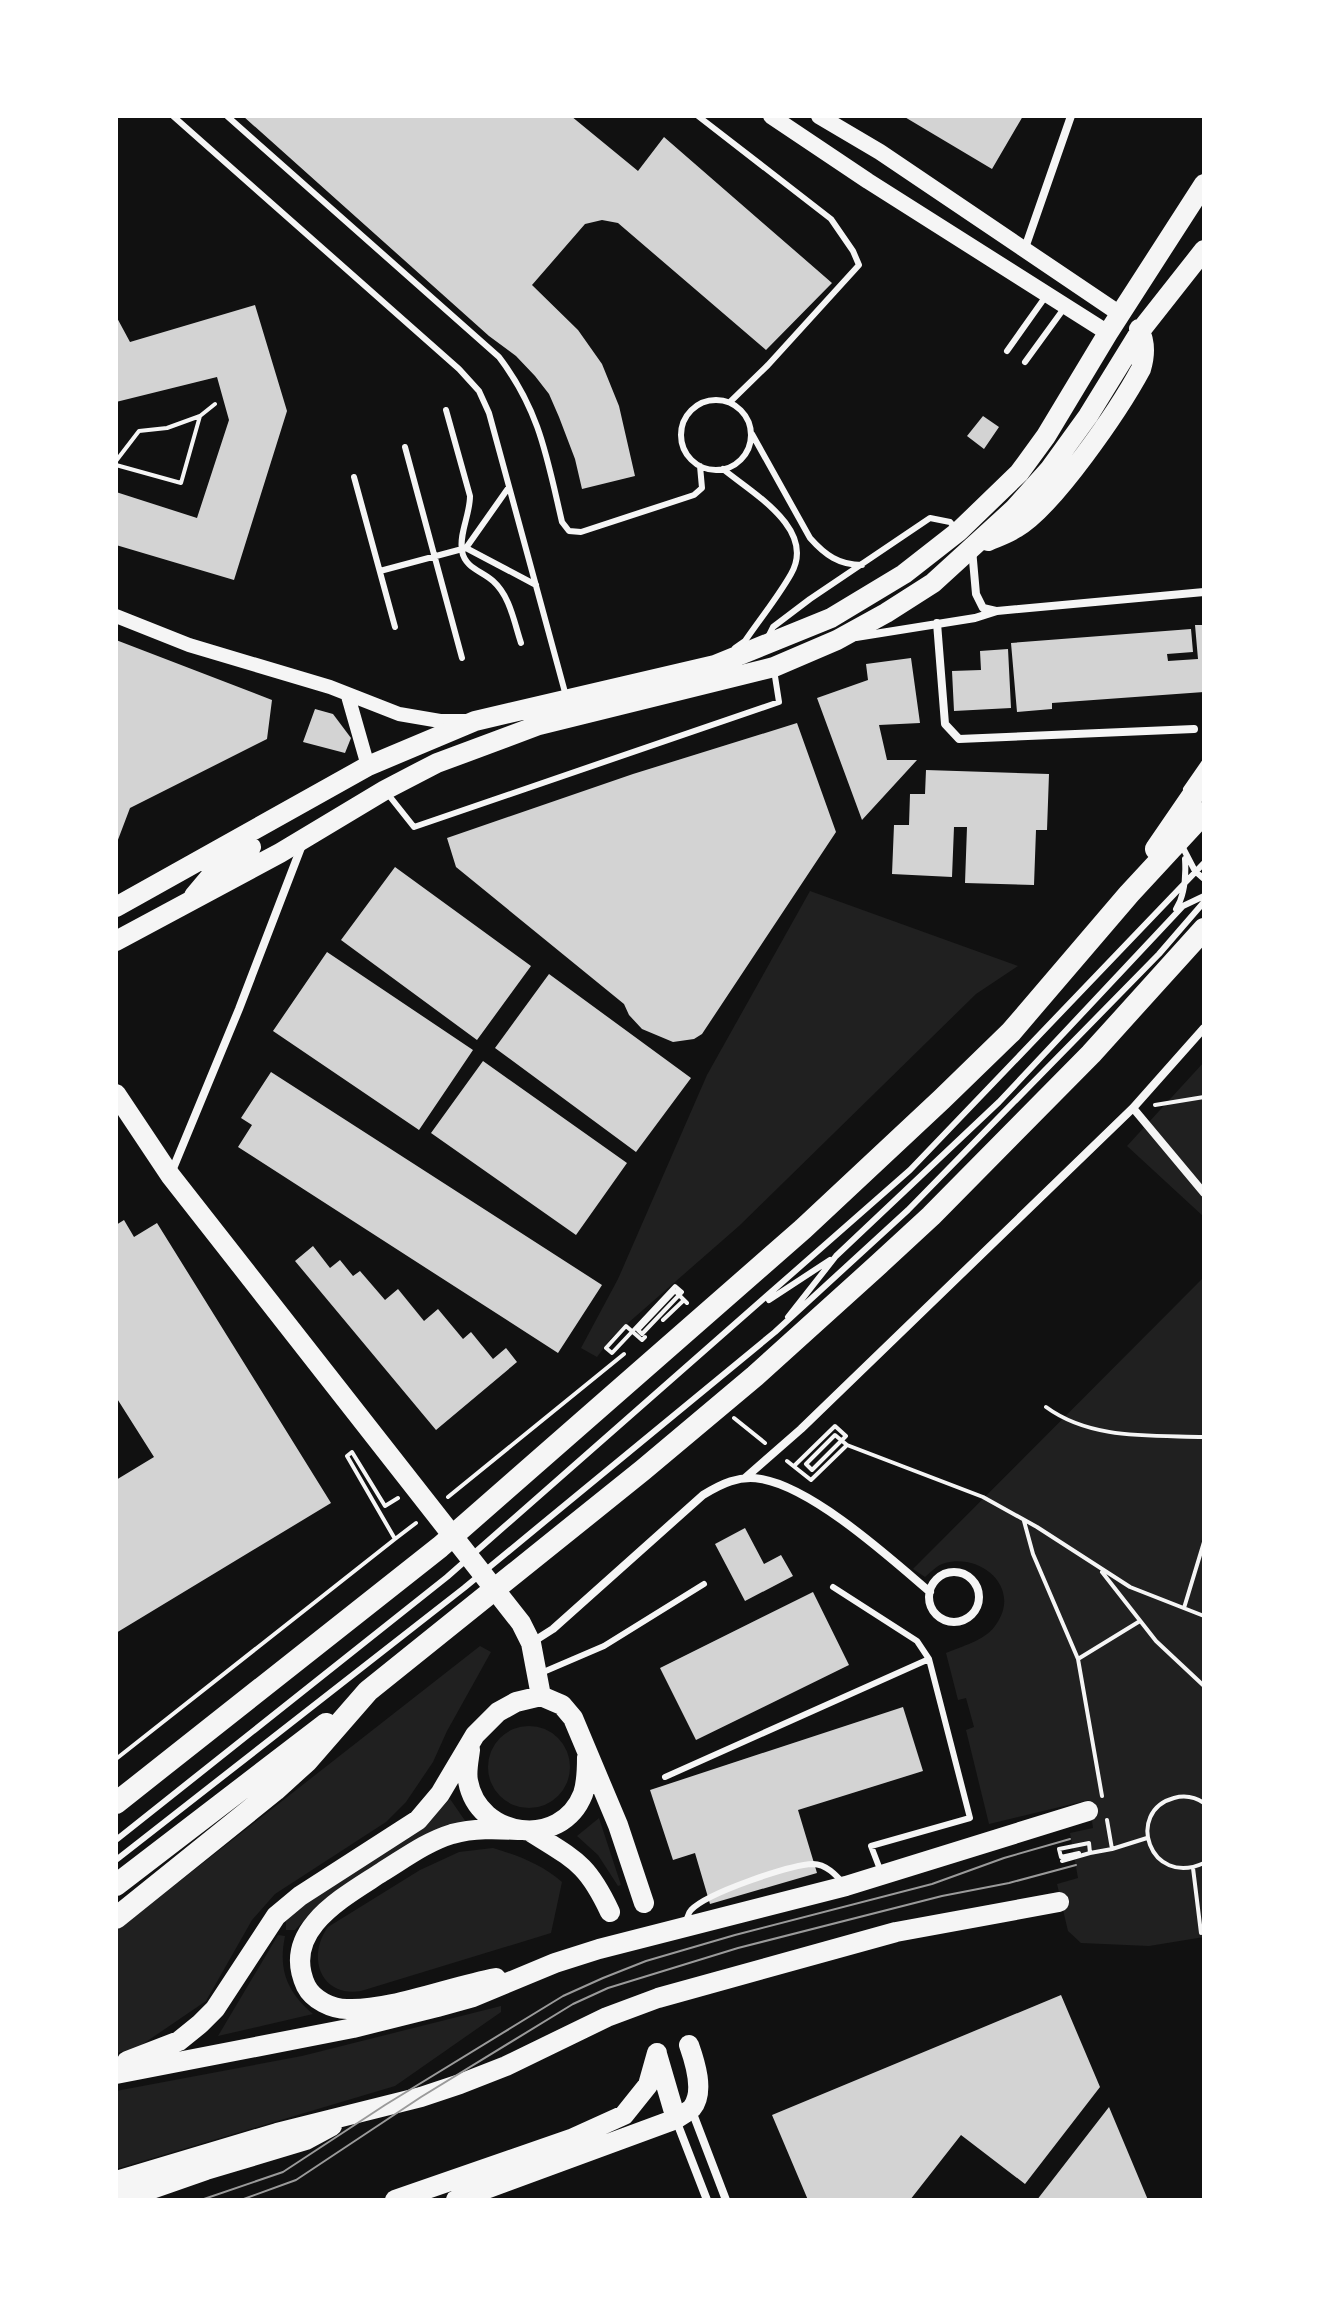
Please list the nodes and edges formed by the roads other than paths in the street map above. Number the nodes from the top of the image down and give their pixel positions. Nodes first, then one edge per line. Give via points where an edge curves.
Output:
1 (173, 116) edge
2 (227, 116) edge
3 (698, 116) edge
4 (771, 116) edge
5 (819, 116) edge
6 (1071, 116) edge
7 (1204, 184) edge
8 (1025, 248) junction
9 (1204, 250) edge
10 (1048, 293) junction
11 (1066, 305) junction
12 (1120, 314) junction
13 (1108, 333) junction
14 (1135, 339) junction
15 (1007, 351) dead end
16 (1025, 362) dead end
17 (730, 402) junction
18 (446, 410) dead end
19 (751, 432) junction
20 (405, 447) dead end
21 (700, 466) junction
22 (723, 469) junction
23 (354, 477) dead end
24 (509, 487) junction
25 (959, 531) junction
26 (463, 548) junction
27 (972, 548) junction
28 (436, 556) junction
29 (862, 565) junction
30 (380, 571) junction
31 (536, 585) junction
32 (1204, 592) edge
33 (997, 611) junction
34 (116, 616) edge
35 (937, 623) junction
36 (395, 627) dead end
37 (837, 640) junction
38 (521, 643) dead end
39 (762, 647) junction
40 (462, 658) dead end
41 (715, 665) junction
42 (774, 667) junction
43 (348, 696) junction
44 (567, 700) junction
45 (475, 721) junction
46 (1194, 729) dead end
47 (1204, 763) edge
48 (368, 766) junction
49 (1204, 779) edge
50 (385, 790) junction
51 (1204, 813) edge
52 (306, 836) junction
53 (1185, 855) junction
54 (1204, 863) edge
55 (1204, 879) edge
56 (1129, 894) junction
57 (1204, 899) edge
58 (190, 901) junction
59 (116, 907) edge
60 (1204, 929) edge
61 (1157, 935) junction
62 (116, 941) edge
63 (1204, 1028) edge
64 (116, 1094) edge
65 (1133, 1108) junction
66 (170, 1175) junction
67 (1204, 1193) edge
68 (836, 1256) junction
69 (752, 1311) junction
70 (775, 1332) junction
71 (745, 1478) junction
72 (516, 1558) junction
73 (704, 1584) dead end
74 (833, 1587) dead end
75 (930, 1592) junction
76 (469, 1598) junction
77 (531, 1643) junction
78 (929, 1659) junction
79 (538, 1675) junction
80 (368, 1691) junction
81 (541, 1696) junction
82 (471, 1746) junction
83 (588, 1749) junction
84 (665, 1777) dead end
85 (116, 1803) edge
86 (1100, 1812) road end
87 (524, 1831) junction
88 (116, 1840) edge
89 (116, 1860) edge
90 (882, 1876) junction
91 (116, 1885) edge
92 (846, 1886) junction
93 (1059, 1902) dead end
94 (644, 1903) dead end
95 (610, 1912) dead end
96 (116, 1918) edge
97 (682, 1928) junction
98 (531, 1972) junction
99 (689, 2045) dead end
100 (116, 2065) edge
101 (116, 2074) edge
102 (684, 2114) junction
103 (348, 2115) junction
104 (116, 2181) edge
105 (120, 2200) edge
106 (395, 2200) edge
107 (456, 2200) edge
108 (707, 2200) edge
109 (726, 2200) edge

1 - 24 lane via 470,379 489,413
2 - 21 lane via 499,357 529,401 562,522 569,531 581,532 694,495 702,488
3 - 17 lane via 831,219 859,265
4 - 10 main road
5 - 8 main road
6 - 8 street
7 - 12 main road
8 - 12 main road
9 - 14 main road
10 - 11 main road
10 - 15 lane
11 - 13 main road
11 - 16 lane
12 - 13 main road
12 - 14 main road
13 - 14 main road
13 - 25 main road via 1019,473
14 - 27 main road via 1049,470
17 - 19 lane via 745,414
17 - 21 lane via 706,401 687,414 681,437 684,449
18 - 26 lane via 470,496
19 - 22 lane via 740,460
19 - 29 lane via 810,538 840,562
20 - 28 lane
21 - 22 lane
22 - 41 lane via 787,525 798,553 792,573 745,641
23 - 30 lane
24 - 26 lane
24 - 31 lane
25 - 29 lane via 950,522 930,518
25 - 39 main road via 861,601
26 - 28 lane
26 - 31 lane
26 - 38 lane via 469,566 495,582 505,596
27 - 33 street via 976,594 983,608
27 - 37 main road via 933,583
28 - 30 lane
28 - 40 lane
29 - 39 lane via 790,613 773,627
30 - 36 lane
31 - 44 lane
32 - 33 street
33 - 35 street
34 - 43 street
35 - 37 street
35 - 46 street via 945,724 959,739
37 - 42 main road
39 - 41 main road
41 - 44 main road
42 - 50 main road via 539,725 437,763
42 - 50 lane via 779,702 414,827
43 - 45 street via 399,714
43 - 48 street
44 - 45 main road
45 - 48 main road
47 - 53 lane via 1188,782 1179,806 1178,831
48 - 58 main road via 337,798 222,865
48 - 59 main road
49 - 56 highway
50 - 52 main road
51 - 56 highway
52 - 58 main road
52 - 66 street
53 - 55 lane
53 - 61 lane via 1180,904
54 - 69 lane via 910,1170
56 - 85 highway via 1011,1032 736,1289 440,1547
57 - 61 lane via 1183,906
57 - 70 lane via 1159,954 908,1210
58 - 62 main road
60 - 72 highway via 1091,1054 921,1225 755,1376
61 - 68 lane via 999,1102
63 - 65 street
64 - 66 main road
65 - 67 street
65 - 71 street
66 - 77 main road via 521,1623
68 - 69 lane
68 - 70 lane
69 - 88 lane via 447,1577
70 - 72 lane
71 - 75 street via 760,1478 803,1495
71 - 77 street via 723,1482 703,1495
72 - 76 highway
73 - 79 lane via 604,1646
74 - 78 lane via 917,1641
75 - 75 street via 932,1609 945,1620 967,1618 978,1604 977,1588 963,1574 943,1575
76 - 80 highway
76 - 89 lane
77 - 79 main road
78 - 84 lane
78 - 90 lane via 970,1818 871,1846
79 - 81 main road
80 - 91 highway
80 - 96 highway via 275,1790
81 - 82 main road via 498,1712
81 - 83 main road via 562,1705
82 - 87 main road via 468,1781 475,1799 497,1823
82 - 100 main road via 418,1820 276,1916 200,2024 179,2041
83 - 87 main road via 586,1782 577,1805 547,1830
83 - 94 main road
86 - 90 main road
87 - 95 main road via 580,1864
87 - 98 main road via 481,1829 426,1844 318,1917 301,1952 302,1973 317,1998 347,2009
90 - 92 main road
92 - 97 main road
92 - 97 lane via 814,1864 768,1875 720,1891 691,1910
93 - 103 main road via 896,1932 658,1998 460,2084
97 - 98 main road
98 - 101 main road via 473,1997 353,2028
99 - 102 main road via 697,2085 696,2098
102 - 106 main road via 657,2053 648,2085 624,2115 571,2139
102 - 107 main road
102 - 108 street
102 - 109 street
103 - 104 main road
103 - 105 main road via 306,2140

